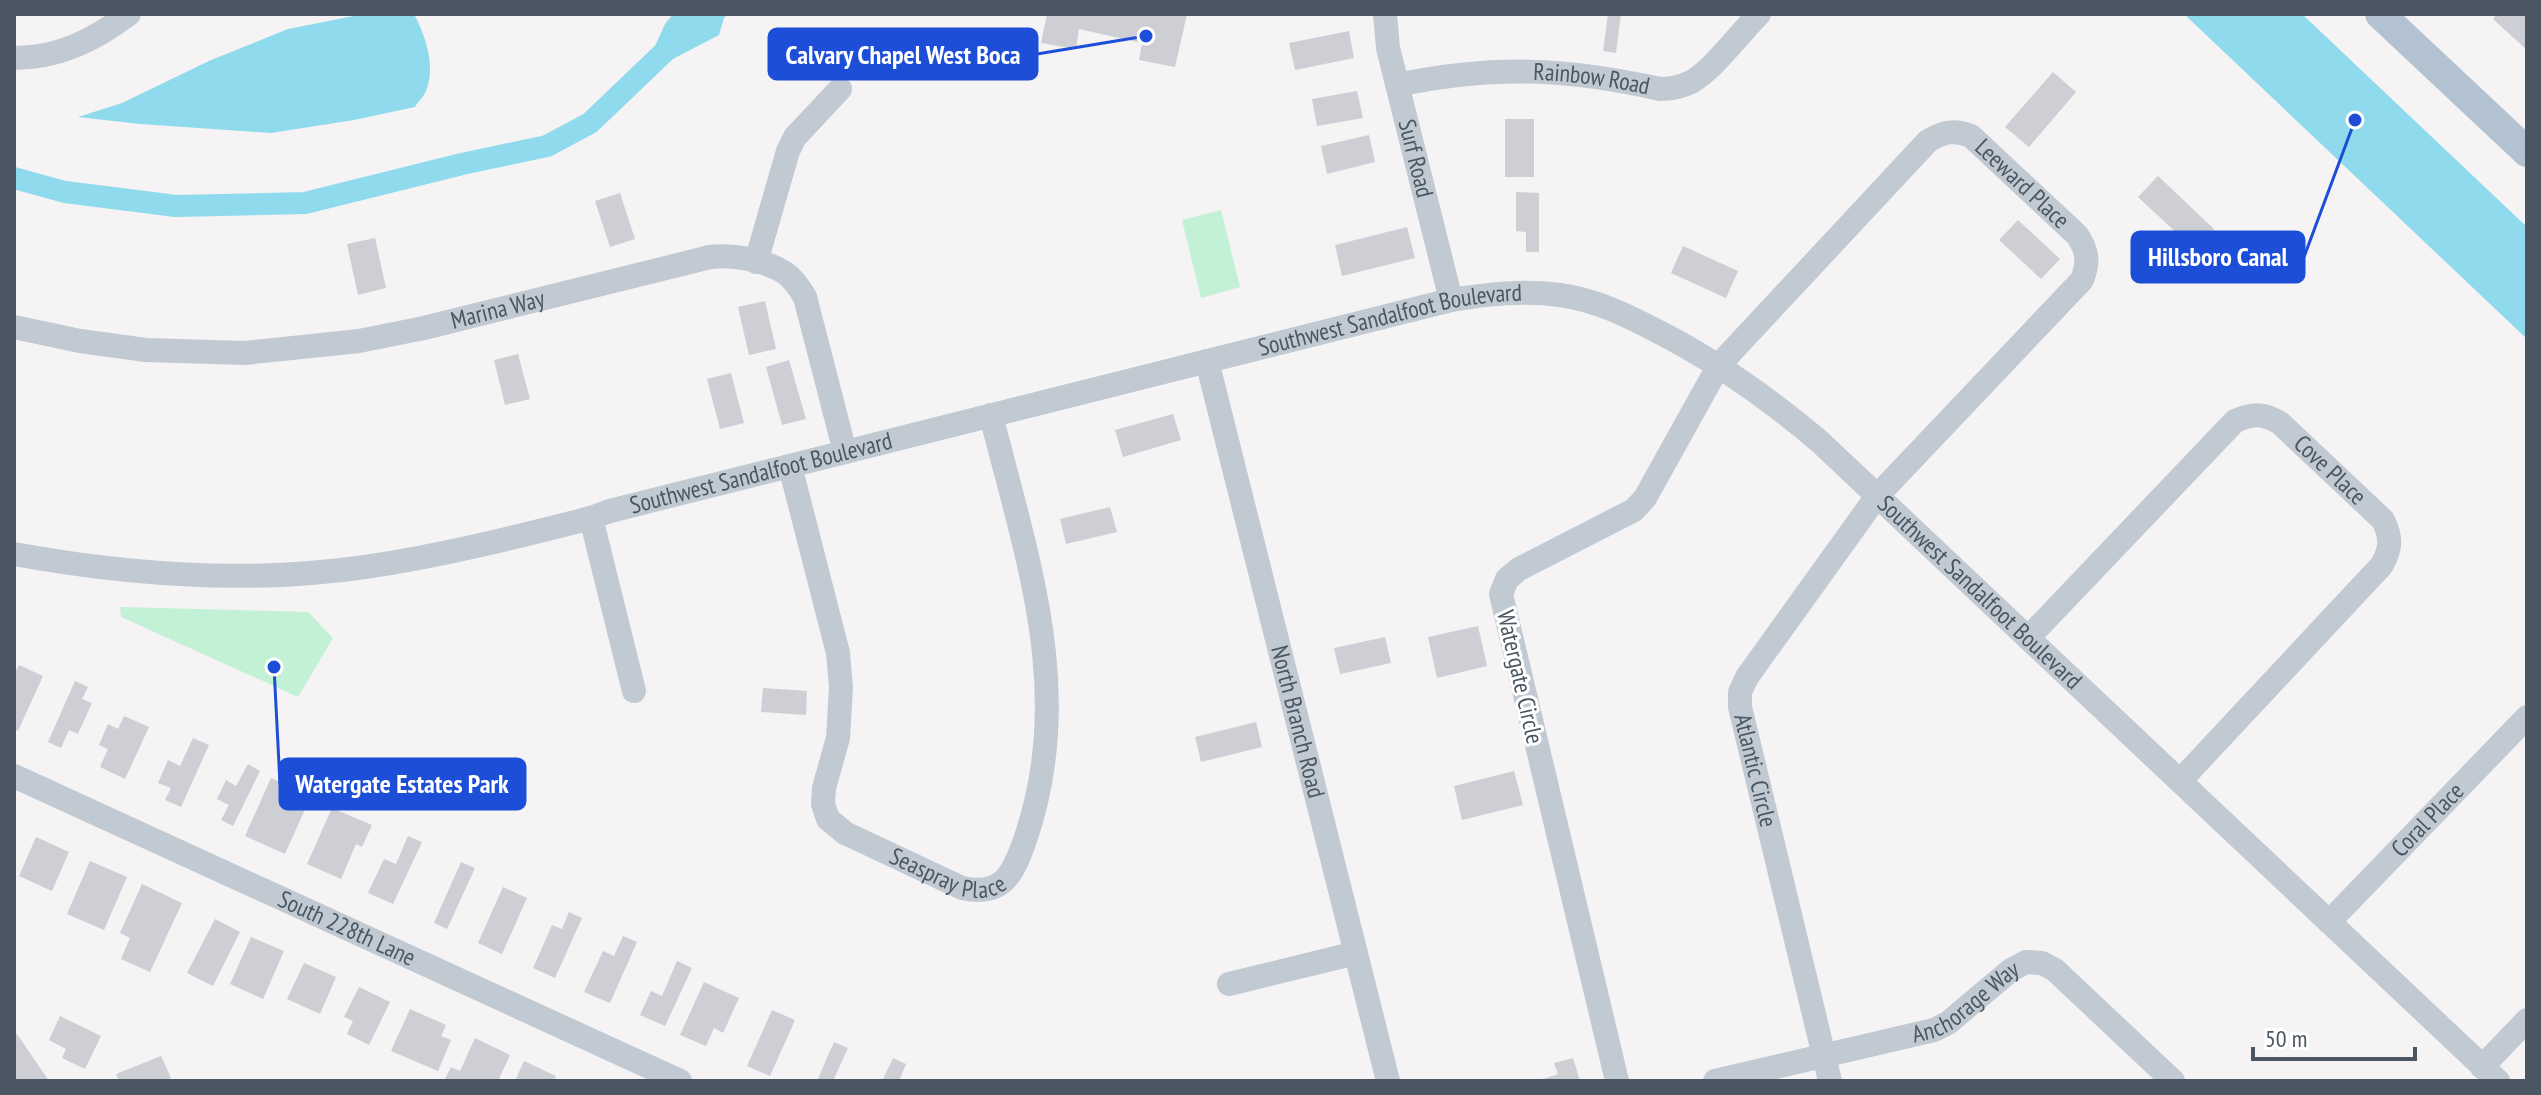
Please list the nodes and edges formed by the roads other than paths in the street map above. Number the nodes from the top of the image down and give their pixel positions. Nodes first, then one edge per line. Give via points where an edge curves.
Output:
1 (129, 14) edge
2 (1385, 14) edge
3 (1759, 14) edge
4 (2380, 14) edge
5 (14, 58) edge
6 (1397, 85) junction
7 (840, 89) dead end
8 (2527, 152) edge
9 (756, 262) junction
10 (1451, 300) junction
11 (14, 327) edge
12 (1207, 361) junction
13 (1719, 365) junction
14 (991, 415) junction
15 (845, 452) junction
16 (790, 466) junction
17 (1877, 496) junction
18 (591, 518) junction
19 (14, 554) edge
20 (2028, 638) junction
21 (634, 691) dead end
22 (2527, 717) edge
23 (14, 776) edge
24 (2180, 781) junction
25 (2329, 922) junction
26 (1356, 953) junction
27 (1229, 984) dead end
28 (2527, 1020) edge
29 (1824, 1056) junction
30 (2490, 1074) edge
31 (680, 1081) edge
32 (1388, 1081) edge
33 (1617, 1081) edge
34 (1715, 1081) edge
35 (1830, 1081) edge
36 (2173, 1081) edge

1 - 5 street via 71,49
2 - 6 street, Surf Road
3 - 6 street, Rainbow Road via 1704,72 1674,88 1532,70 1445,75
4 - 8 main road
6 - 10 street, Surf Road
7 - 9 street via 788,151
9 - 11 street, Marina Way via 710,257 424,328 245,353 146,350
9 - 15 street, Marina Way via 784,272 805,297
10 - 12 street, Southwest Sandalfoot Boulevard
10 - 13 street, Southwest Sandalfoot Boulevard via 1525,292 1599,304
12 - 14 street, Southwest Sandalfoot Boulevard
12 - 26 street, North Branch Road
13 - 17 street, Southwest Sandalfoot Boulevard via 1771,401
13 - 17 street, Leeward Place via 1928,141 1955,131 1971,136 2077,235 2088,265 2082,280
13 - 33 street, Watergate Circle via 1634,510 1519,569 1501,594
14 - 15 street, Southwest Sandalfoot Boulevard
14 - 16 street, Seaspray Place via 1038,605 1048,730 1033,817 1015,867 1006,880 989,889 962,888 845,833 828,819 824,788 839,729 839,664
15 - 16 street, Southwest Sandalfoot Boulevard
16 - 18 street, Southwest Sandalfoot Boulevard
17 - 20 street, Southwest Sandalfoot Boulevard
17 - 29 street, Atlantic Circle via 1740,692
18 - 19 street, Southwest Sandalfoot Boulevard via 436,555 290,574 141,572
18 - 21 street
20 - 24 street, Southwest Sandalfoot Boulevard
20 - 24 street, Cove Place via 2235,421 2250,414 2280,423 2372,509 2390,535 2390,551 2382,565
22 - 25 street, Coral Place
23 - 31 street, South 228th Lane
24 - 25 street, Southwest Sandalfoot Boulevard
25 - 30 street, Southwest Sandalfoot Boulevard
26 - 27 street
26 - 32 street, North Branch Road
28 - 30 street
29 - 34 street, Anchorage Way
29 - 35 street, Atlantic Circle
29 - 36 street, Anchorage Way via 1934,1030 2011,970 2026,962 2042,963

